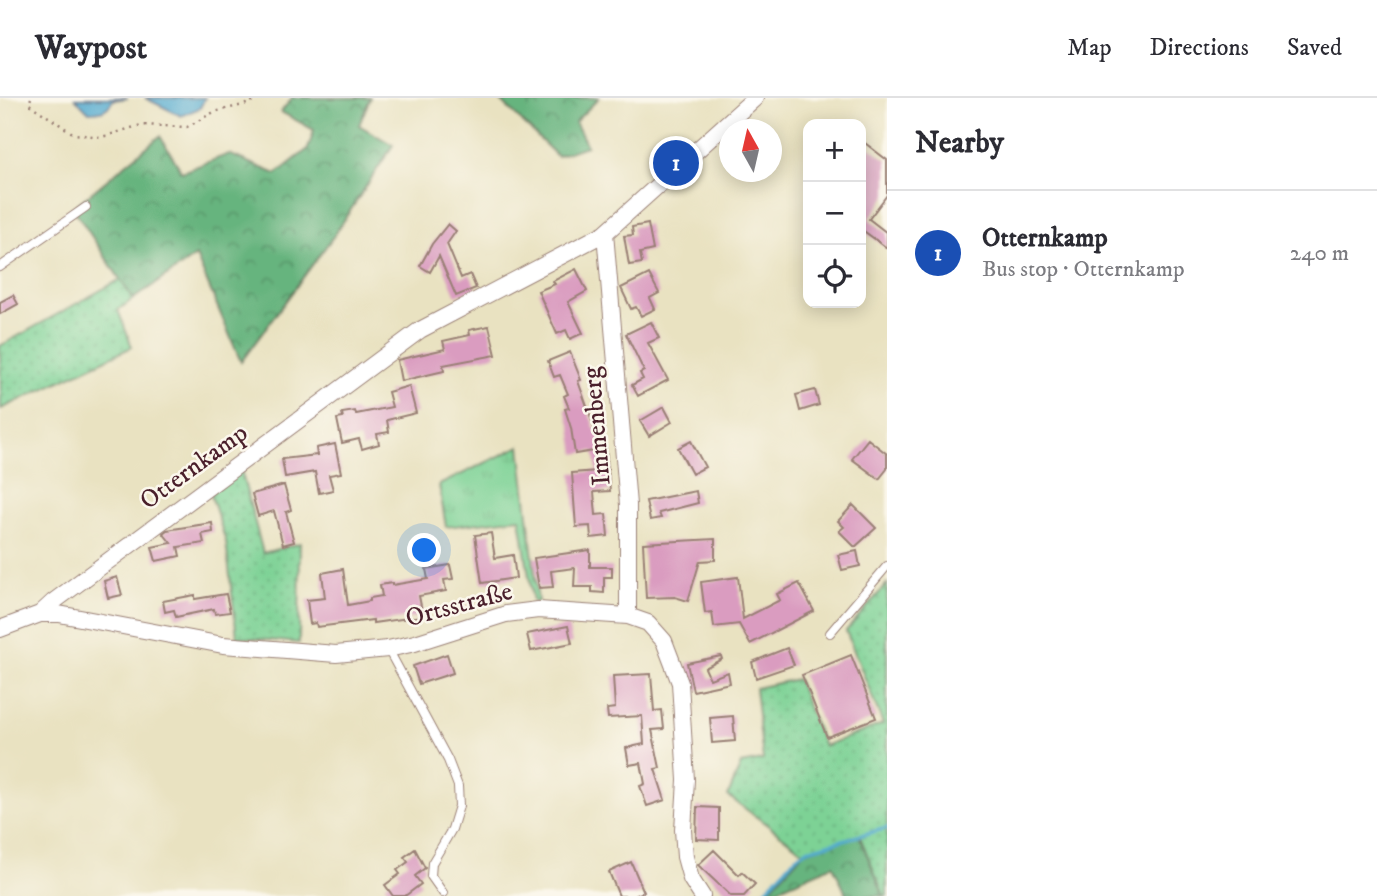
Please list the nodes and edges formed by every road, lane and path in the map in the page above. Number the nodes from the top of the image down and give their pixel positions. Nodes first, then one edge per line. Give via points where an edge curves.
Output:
1 (31, 98) edge
2 (259, 98) edge
3 (755, 98) edge
4 (86, 207) dead end
5 (605, 233) junction
6 (0, 267) edge
7 (887, 566) edge
8 (40, 614) junction
9 (628, 616) junction
10 (0, 629) edge
11 (830, 633) dead end
12 (387, 649) junction
13 (443, 893) dead end
14 (702, 896) edge

1 - 2 path via 29,104 74,134 102,137 141,125 187,127 214,112
3 - 5 street, Otternkamp
4 - 6 lane
5 - 8 street, Otternkamp via 420,330
5 - 9 street, Immenberg via 628,505
7 - 11 lane
8 - 10 street, Ortsstraße
8 - 12 street, Ortsstraße via 223,645 336,654
9 - 12 street, Ortsstraße via 538,610 506,614
9 - 14 street, Ortsstraße via 648,623 664,641 678,676 686,780 682,830 691,879
12 - 13 lane via 458,786 459,806 452,829 432,863 431,876

